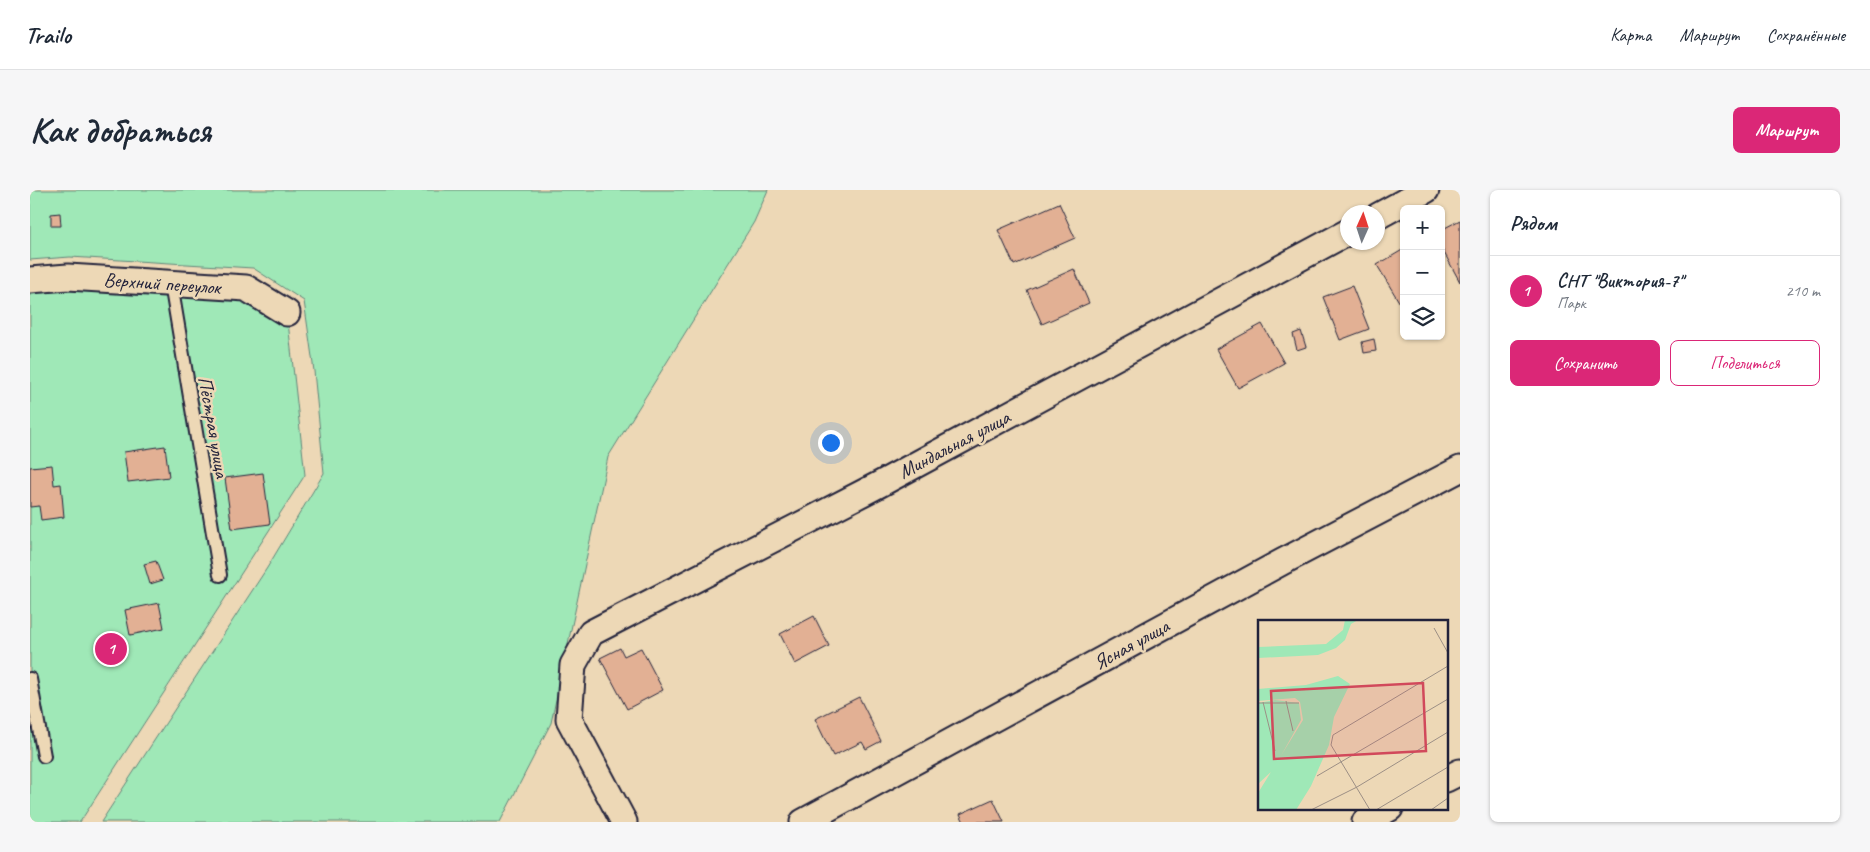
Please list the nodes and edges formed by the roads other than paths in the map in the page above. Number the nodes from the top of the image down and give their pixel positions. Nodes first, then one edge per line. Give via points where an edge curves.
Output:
1 (1426, 190) edge
2 (1385, 212) edge
3 (1340, 236) edge
4 (30, 280) edge
5 (172, 284) junction
6 (287, 313) dead end
7 (1460, 469) edge
8 (220, 576) dead end
9 (30, 679) edge
10 (44, 756) dead end
11 (1460, 772) edge
12 (1448, 778) edge
13 (1386, 810) edge
14 (624, 822) edge
15 (804, 822) edge
16 (1365, 822) edge

1 - 2 street
3 - 14 street, Миндальная улица via 880,484 591,633 573,665 569,719
4 - 5 street, Верхний переулок via 68,277
5 - 6 street, Верхний переулок via 246,288
5 - 8 lane, Пёстрая улица
7 - 15 street, Ясная улица
9 - 10 lane
11 - 12 street
13 - 16 street

